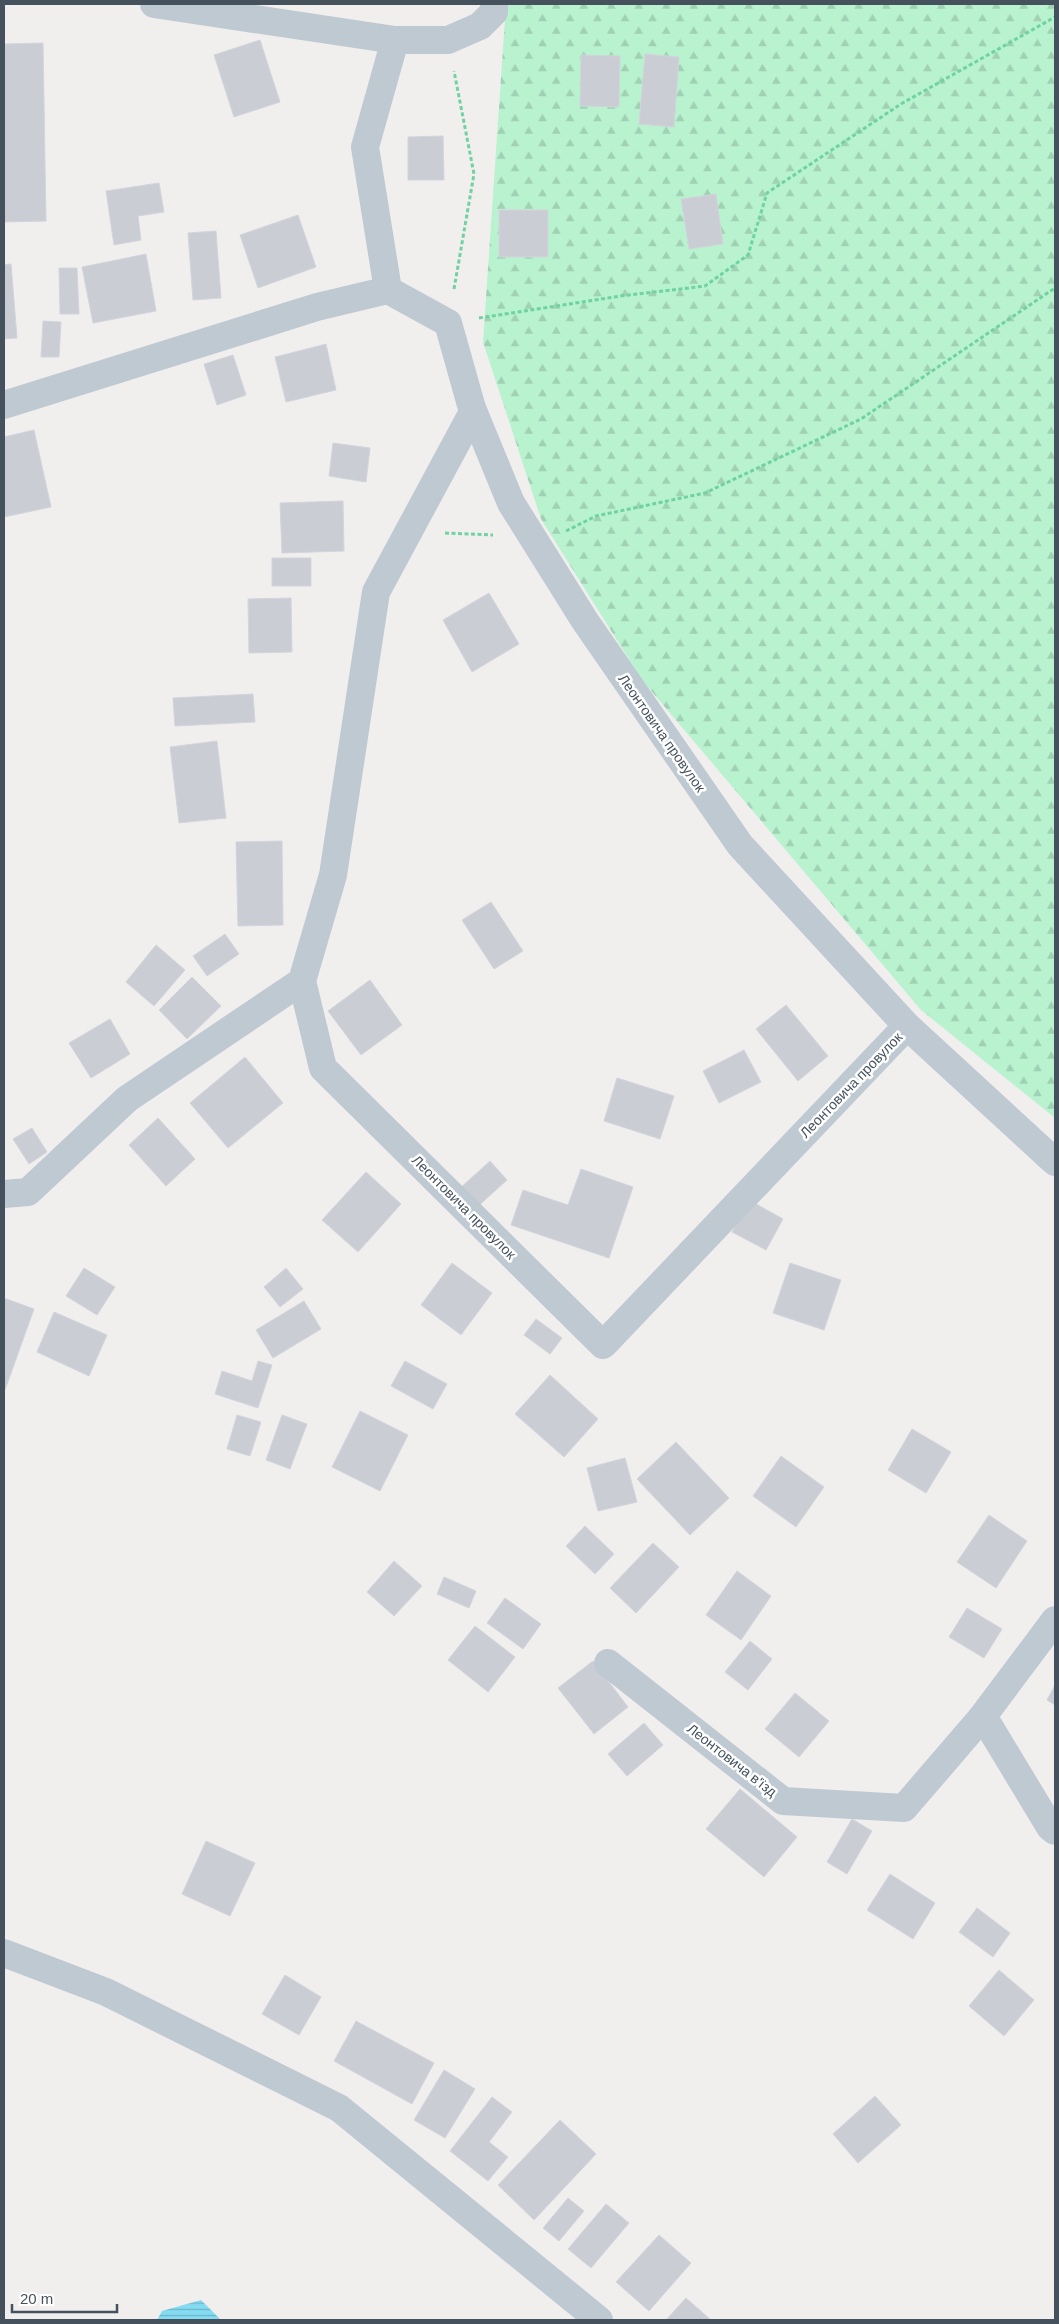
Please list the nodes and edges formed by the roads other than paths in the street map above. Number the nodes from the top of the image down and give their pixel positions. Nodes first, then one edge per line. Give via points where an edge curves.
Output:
1 (154, 4) edge
2 (494, 4) edge
3 (395, 40) junction
4 (388, 290) junction
5 (4, 405) edge
6 (472, 408) junction
7 (302, 981) junction
8 (908, 1026) junction
9 (1055, 1162) edge
10 (4, 1194) edge
11 (1055, 1620) edge
12 (608, 1663) dead end
13 (983, 1716) junction
14 (1055, 1831) edge
15 (4, 1954) edge
16 (598, 2320) edge

1 - 3 street
2 - 3 street via 494,12 480,26 448,40
3 - 4 street via 366,147
4 - 5 street via 317,307
4 - 6 street, Леонтовича провулок via 448,323
6 - 7 street, Леонтовича провулок via 473,412 376,592 333,874
6 - 8 street, Леонтовича провулок via 510,503 585,621 740,845
7 - 8 street, Леонтовича провулок via 323,1068 603,1345
7 - 10 street via 127,1099 28,1192
8 - 9 street
11 - 13 street, Леонтовича в'їзд
12 - 13 street, Леонтовича в'їзд via 783,1801 904,1808
13 - 14 street
15 - 16 street via 106,1992 339,2108

